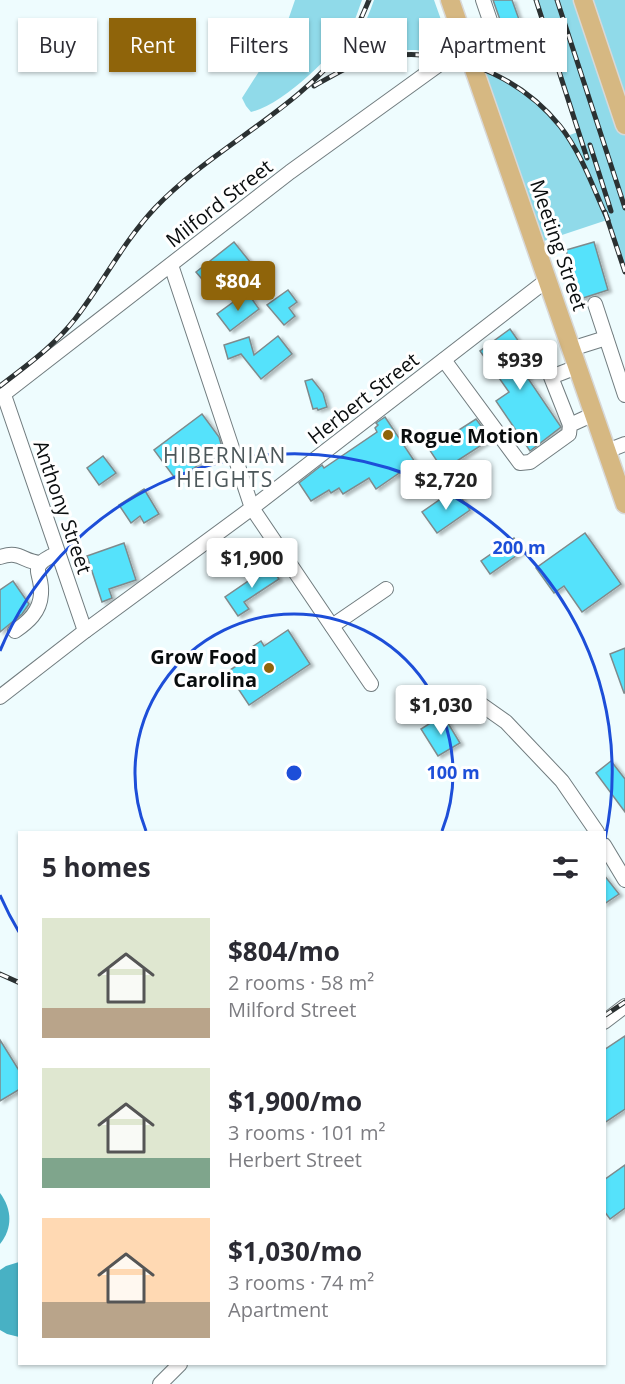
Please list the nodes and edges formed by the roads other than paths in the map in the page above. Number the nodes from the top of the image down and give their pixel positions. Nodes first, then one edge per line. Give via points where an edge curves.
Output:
1 (450, 0) edge
2 (483, 0) edge
3 (584, 0) edge
4 (456, 18) edge
5 (489, 18) edge
6 (429, 72) edge
7 (475, 72) edge
8 (625, 125) edge
9 (171, 265) junction
10 (547, 280) junction
11 (595, 304) dead end
12 (606, 338) junction
13 (571, 349) junction
14 (444, 360) junction
15 (577, 367) junction
16 (625, 394) edge
17 (2, 396) edge
18 (594, 414) junction
19 (570, 424) junction
20 (625, 444) edge
21 (607, 451) junction
22 (625, 504) edge
23 (252, 508) junction
24 (58, 553) junction
25 (0, 557) edge
26 (41, 563) junction
27 (386, 589) dead end
28 (332, 626) junction
29 (15, 631) dead end
30 (85, 631) junction
31 (372, 684) dead end
32 (0, 697) edge
33 (472, 698) dead end
34 (596, 831) edge
35 (606, 848) edge
36 (625, 880) edge
37 (625, 1006) edge
38 (606, 1020) edge
39 (179, 1365) edge
40 (160, 1384) edge

1 - 4 main road, Meeting Street
2 - 5 street
3 - 8 main road
6 - 9 street, Milford Street via 290,172
7 - 10 main road, Meeting Street
9 - 17 street, Milford Street
9 - 23 street
10 - 13 main road, Meeting Street
10 - 14 street, Herbert Street
11 - 12 street
12 - 13 street
12 - 16 street
13 - 15 main road, Meeting Street
14 - 19 street via 520,463 530,462 569,434
14 - 23 street, Herbert Street
15 - 18 main road, Meeting Street
15 - 19 street via 551,377
17 - 24 street, Anthony Street
18 - 19 street
18 - 21 main road, Meeting Street
20 - 21 street
21 - 22 main road, Meeting Street
23 - 28 street
23 - 30 street, Herbert Street
24 - 26 street
24 - 30 street, Anthony Street
25 - 26 street via 12,553
26 - 29 street via 37,572 42,591 39,606 28,622
27 - 28 street
28 - 31 street
30 - 32 street, Herbert Street
33 - 34 street via 506,722 562,781
35 - 36 street
37 - 38 street
39 - 40 street

